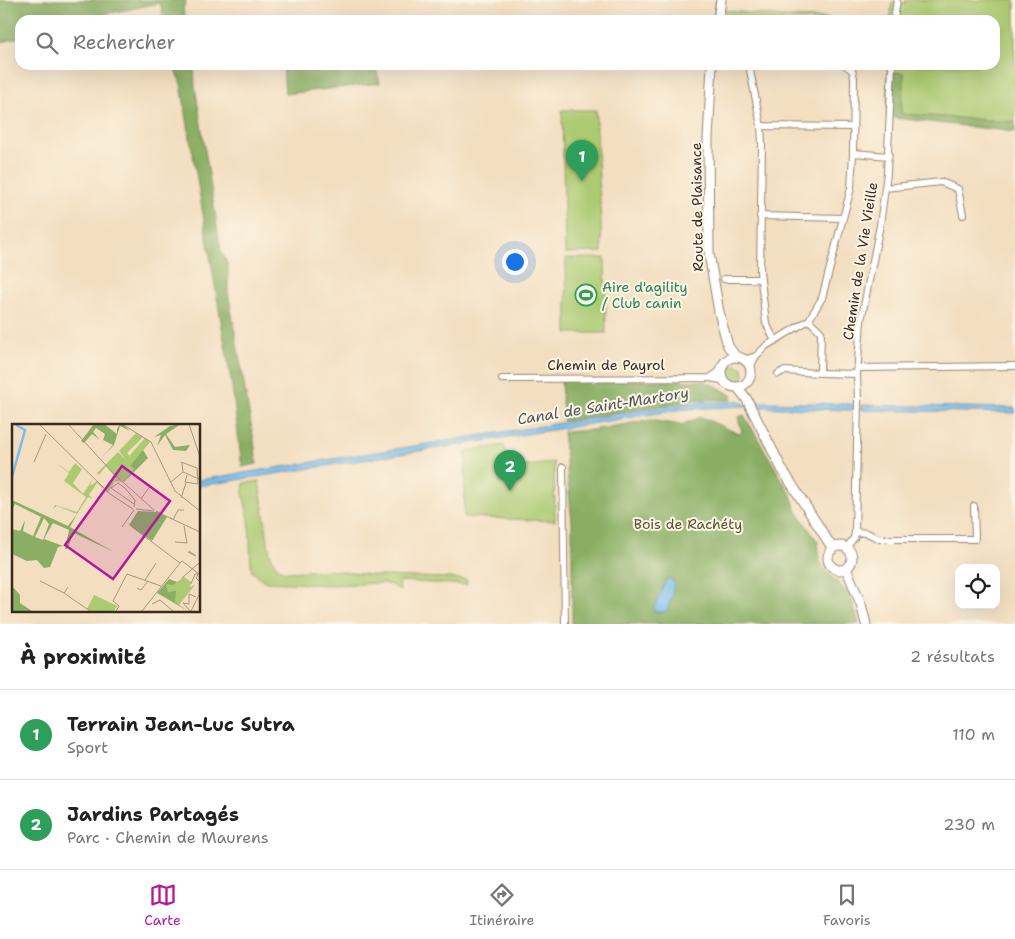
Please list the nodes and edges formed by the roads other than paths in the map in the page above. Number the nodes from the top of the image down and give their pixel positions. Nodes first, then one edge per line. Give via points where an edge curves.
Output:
1 (721, 0) edge
2 (896, 0) edge
3 (719, 15) edge
4 (894, 15) edge
5 (712, 70) edge
6 (750, 70) edge
7 (852, 70) edge
8 (892, 70) edge
9 (761, 126) junction
10 (853, 127) junction
11 (853, 153) junction
12 (889, 156) junction
13 (885, 188) junction
14 (963, 215) dead end
15 (760, 216) junction
16 (843, 218) junction
17 (724, 279) dead end
18 (760, 279) junction
19 (809, 320) junction
20 (775, 341) junction
21 (739, 361) junction
22 (1015, 366) edge
23 (857, 371) junction
24 (820, 372) junction
25 (778, 374) dead end
26 (721, 375) junction
27 (502, 379) dead end
28 (741, 386) junction
29 (564, 468) dead end
30 (974, 506) dead end
31 (855, 532) junction
32 (846, 548) junction
33 (833, 549) junction
34 (846, 568) junction
35 (565, 624) edge
36 (866, 624) edge

1 - 3 main road
2 - 4 street
5 - 21 main road, Route de Plaisance via 708,253 728,346
6 - 9 street
7 - 10 street
8 - 12 street, Chemin de la Vie Vieille
9 - 10 street
9 - 15 street
10 - 11 street
11 - 12 street
11 - 16 street via 851,188
12 - 13 street, Chemin de la Vie Vieille
13 - 14 street via 942,182 958,189
13 - 23 street, Chemin de la Vie Vieille via 860,321
15 - 16 street
15 - 18 street
16 - 19 street via 822,298
17 - 18 street
18 - 20 street via 766,323
19 - 20 street
19 - 24 street via 821,332
20 - 21 street via 756,356
21 - 26 main road via 722,366
21 - 28 main road via 751,374
22 - 23 street
23 - 24 street
23 - 31 street, Chemin de la Vie Vieille
24 - 25 street via 783,371
26 - 27 street, Chemin de Payrol via 710,378
26 - 28 main road via 729,386
28 - 33 main road via 782,470
29 - 35 street
30 - 31 street via 975,539 880,539
31 - 32 street, Chemin de la Vie Vieille
32 - 33 main road
32 - 34 main road via 852,560
33 - 34 main road via 829,555 832,566
34 - 36 main road

